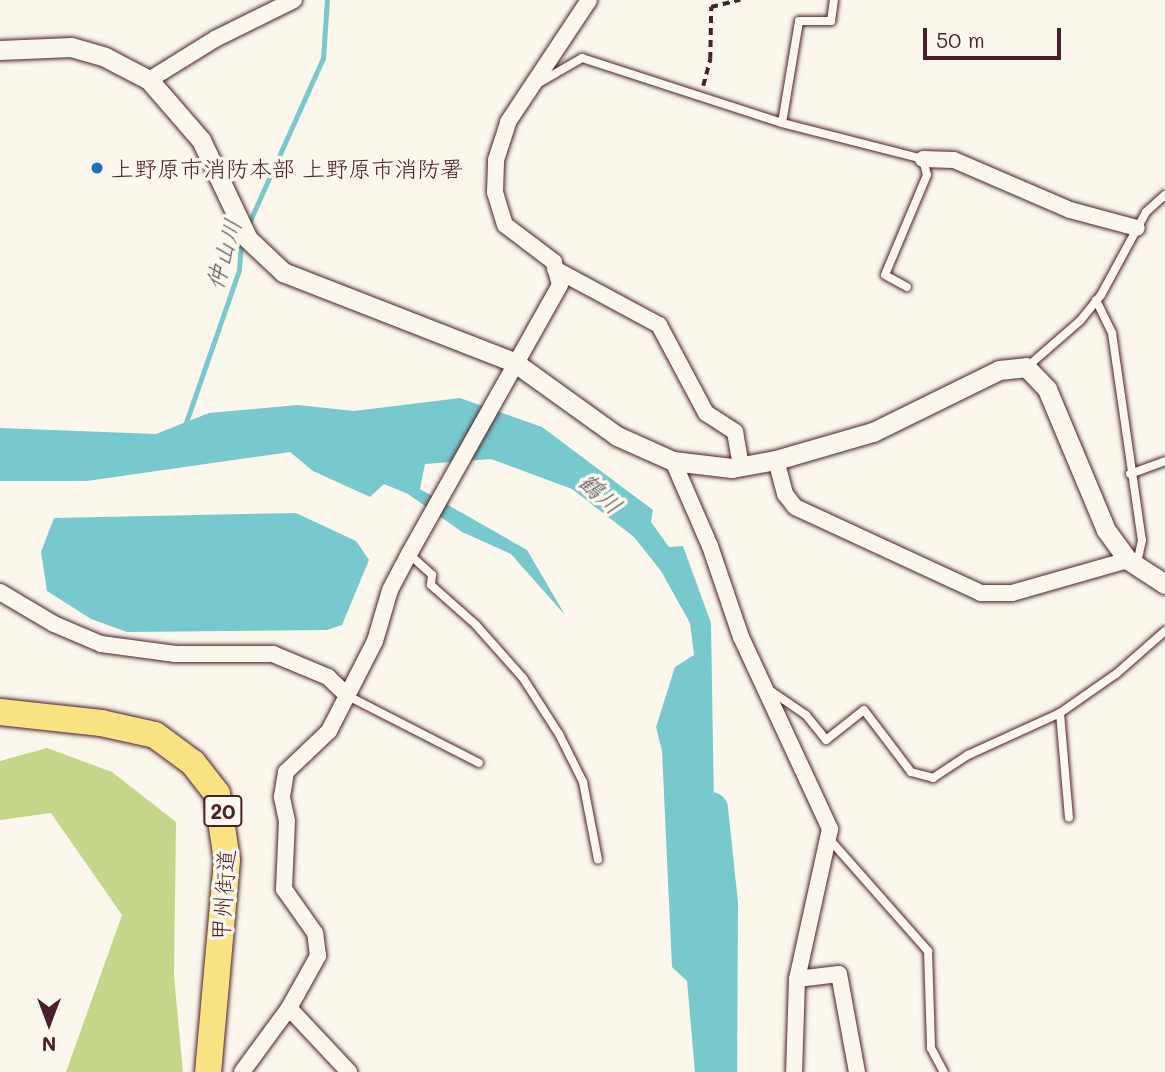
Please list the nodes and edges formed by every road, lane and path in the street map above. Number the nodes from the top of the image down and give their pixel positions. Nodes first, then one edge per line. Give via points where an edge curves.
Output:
1 (294, 0) edge
2 (589, 0) edge
3 (740, 0) edge
4 (834, 0) edge
5 (0, 50) edge
6 (149, 80) junction
7 (534, 85) junction
8 (700, 97) junction
9 (782, 123) junction
10 (923, 159) junction
11 (1165, 195) edge
12 (1137, 228) junction
13 (555, 269) junction
14 (907, 287) dead end
15 (1096, 300) junction
16 (514, 362) junction
17 (1026, 367) junction
18 (776, 460) junction
19 (673, 461) junction
20 (1165, 461) edge
21 (741, 466) junction
22 (1130, 474) junction
23 (409, 554) junction
24 (1132, 564) junction
25 (1165, 584) edge
26 (0, 592) edge
27 (1165, 631) edge
28 (766, 687) junction
29 (348, 696) junction
30 (0, 712) edge
31 (1060, 713) junction
32 (479, 763) dead end
33 (1069, 818) dead end
34 (831, 841) junction
35 (598, 860) dead end
36 (797, 979) junction
37 (289, 1008) junction
38 (208, 1072) edge
39 (242, 1072) edge
40 (349, 1072) edge
41 (794, 1072) edge
42 (857, 1072) edge
43 (944, 1072) edge

1 - 6 street via 215,39
2 - 7 street
3 - 8 path via 711,7 710,59
4 - 9 lane via 831,20 799,20
5 - 6 street via 71,47 105,57
6 - 16 street via 201,140 232,212 248,239 270,261 302,282
7 - 8 lane via 582,58
7 - 13 street via 508,122 496,160 495,192 505,225 554,262
8 - 9 lane
9 - 10 lane
10 - 12 street via 954,160 1070,210
10 - 14 lane via 927,175 885,275
11 - 12 lane
12 - 15 lane
13 - 16 street via 560,285
13 - 21 street via 659,325 706,413 735,432
15 - 17 lane via 1062,338
15 - 22 lane via 1112,333
16 - 19 street via 617,436
16 - 23 street
17 - 18 street via 999,370 873,432
17 - 24 street via 1047,389 1106,530
18 - 21 street
18 - 24 street via 785,494 795,507 981,593 1012,593
19 - 21 street
19 - 28 street via 710,546 741,636
20 - 22 lane
22 - 24 lane via 1142,540
23 - 29 street
23 - 35 lane via 432,575 431,585 523,678 559,734 583,782
24 - 25 street
26 - 29 street via 54,624 101,644 175,654 273,654 328,677
27 - 31 lane via 1116,674
28 - 31 lane via 806,715 826,740 864,710 911,772 921,778 933,778 968,755
28 - 34 street via 830,829
29 - 32 lane
29 - 37 street via 328,732 286,772 282,784 287,821 285,889 319,945 312,972
30 - 38 highway, 甲州街道 / 20 via 101,723 155,735 193,763 216,794 227,860
31 - 33 lane
34 - 36 street
34 - 43 lane via 928,951 931,1048
36 - 41 street
36 - 42 street via 839,974
37 - 39 street
37 - 40 street

